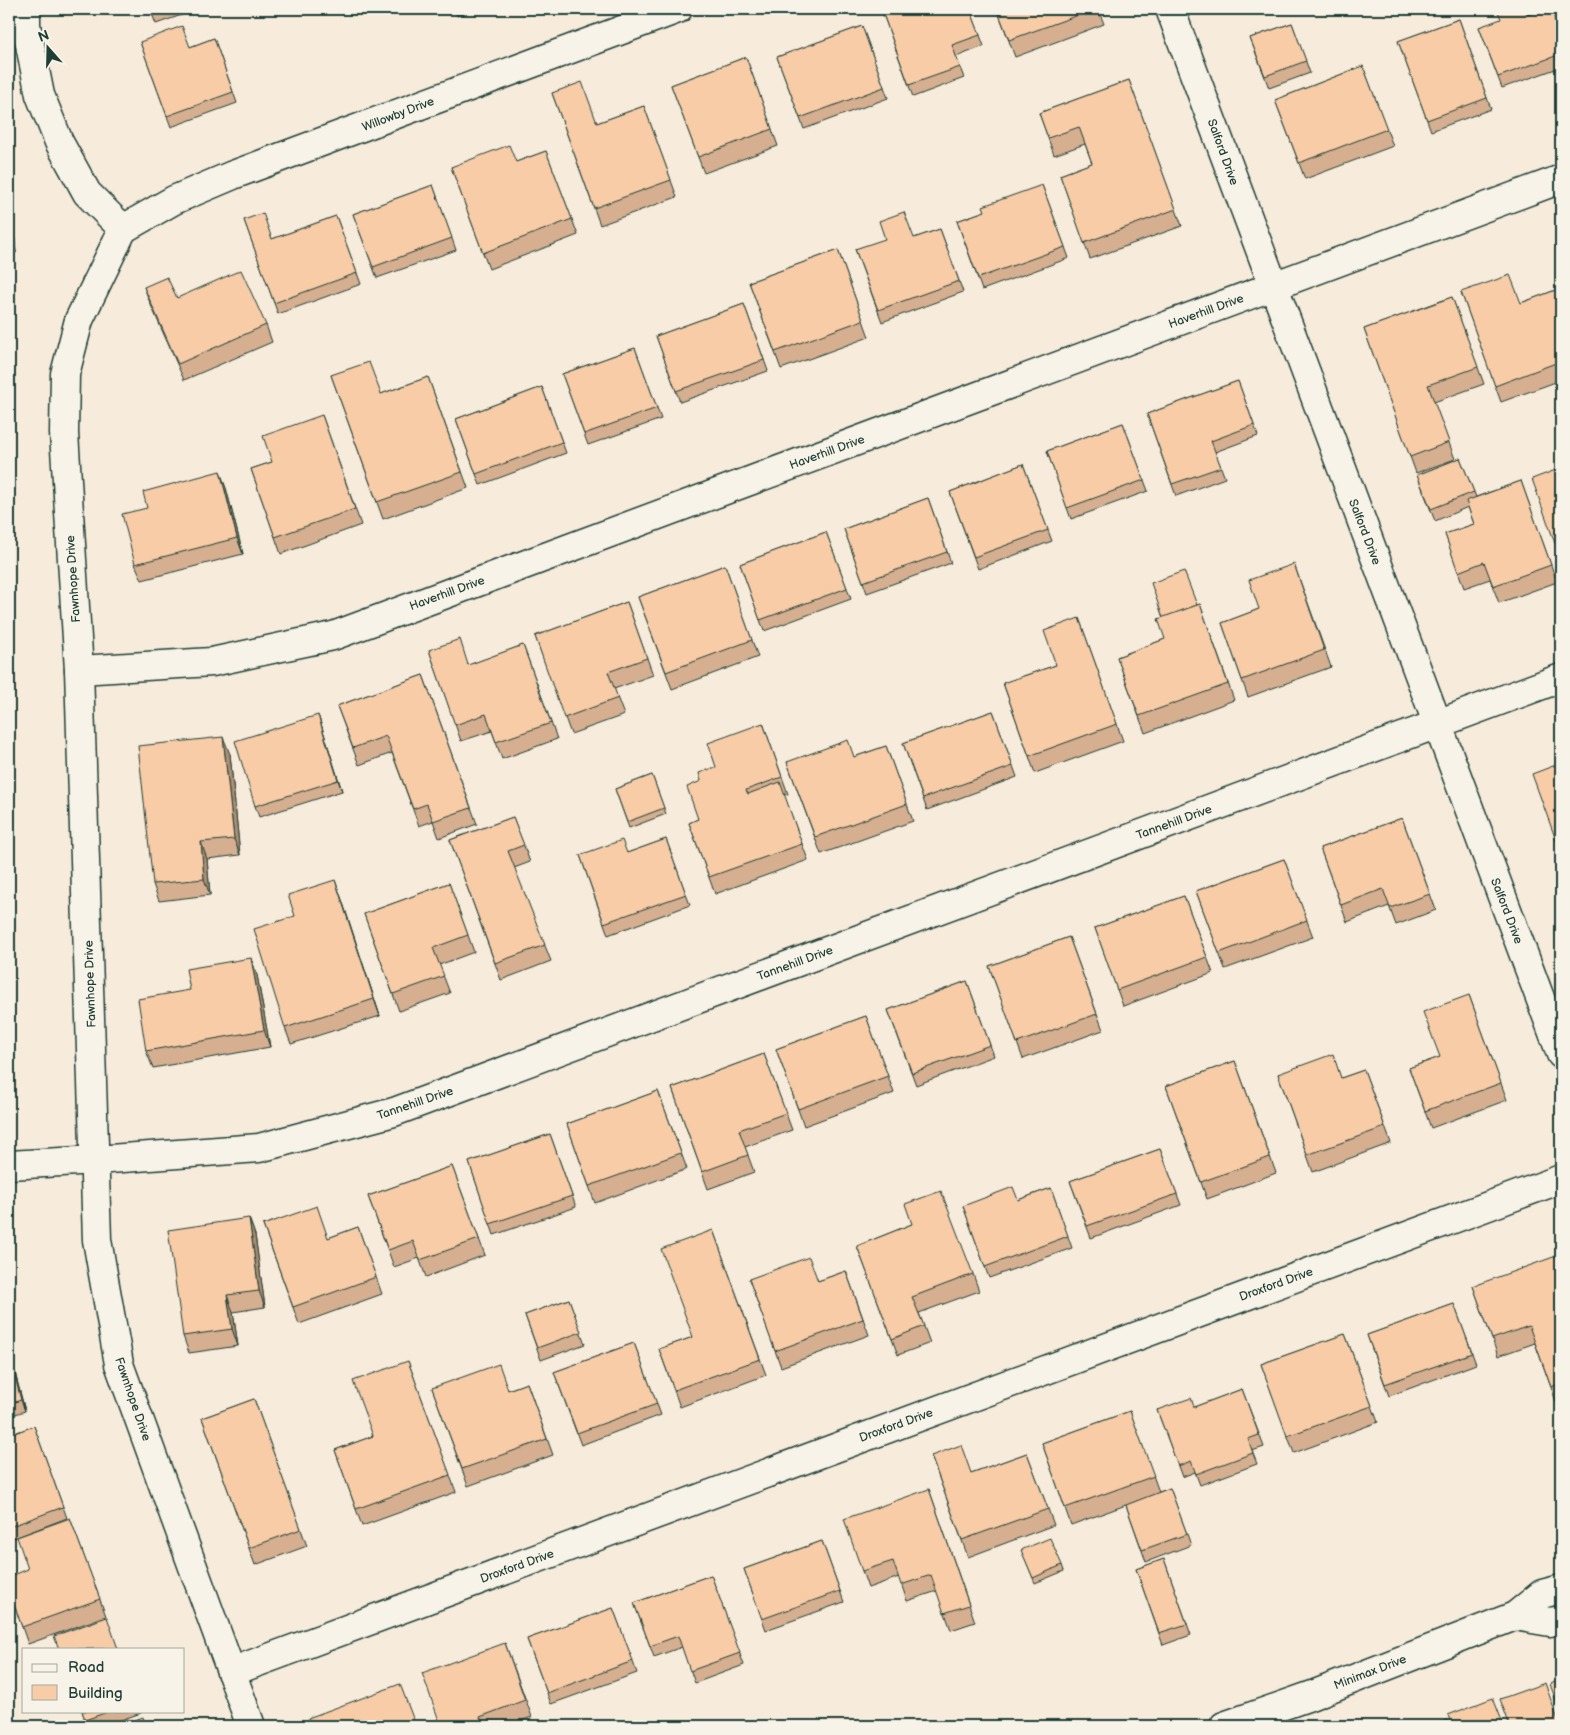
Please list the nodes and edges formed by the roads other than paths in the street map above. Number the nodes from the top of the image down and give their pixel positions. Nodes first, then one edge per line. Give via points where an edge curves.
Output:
1 (26, 9) edge
2 (678, 9) edge
3 (1170, 9) edge
4 (648, 14) edge
5 (1561, 179) edge
6 (123, 229) junction
7 (1273, 286) junction
8 (79, 670) junction
9 (1561, 678) edge
10 (1437, 724) junction
11 (1561, 1054) edge
12 (96, 1160) junction
13 (9, 1164) edge
14 (1561, 1179) edge
15 (1561, 1589) edge
16 (1515, 1616) junction
17 (1561, 1620) edge
18 (231, 1672) junction
19 (251, 1726) edge
20 (1224, 1726) edge

1 - 6 street via 26,25 40,95 60,142 87,193
2 - 4 street, Willowby Drive
3 - 7 street, Salford Drive
4 - 6 street, Willowby Drive via 233,175 174,200
5 - 7 street, Haverhill Drive
6 - 8 street, Fawnhope Drive via 78,320 65,374 64,432
7 - 8 street, Haverhill Drive via 333,636 212,662
7 - 10 street, Salford Drive
8 - 12 street, Fawnhope Drive
9 - 10 street, Tannehill Drive
10 - 11 street, Salford Drive
10 - 12 street, Tannehill Drive via 394,1112 259,1148
12 - 13 street, Tannehill Drive
12 - 18 street, Fawnhope Drive via 98,1240 119,1364
14 - 18 street, Droxford Drive
15 - 16 street, Minimax Drive via 1542,1594
16 - 17 street via 1550,1622
16 - 20 street, Minimax Drive
18 - 19 street, Fawnhope Drive

